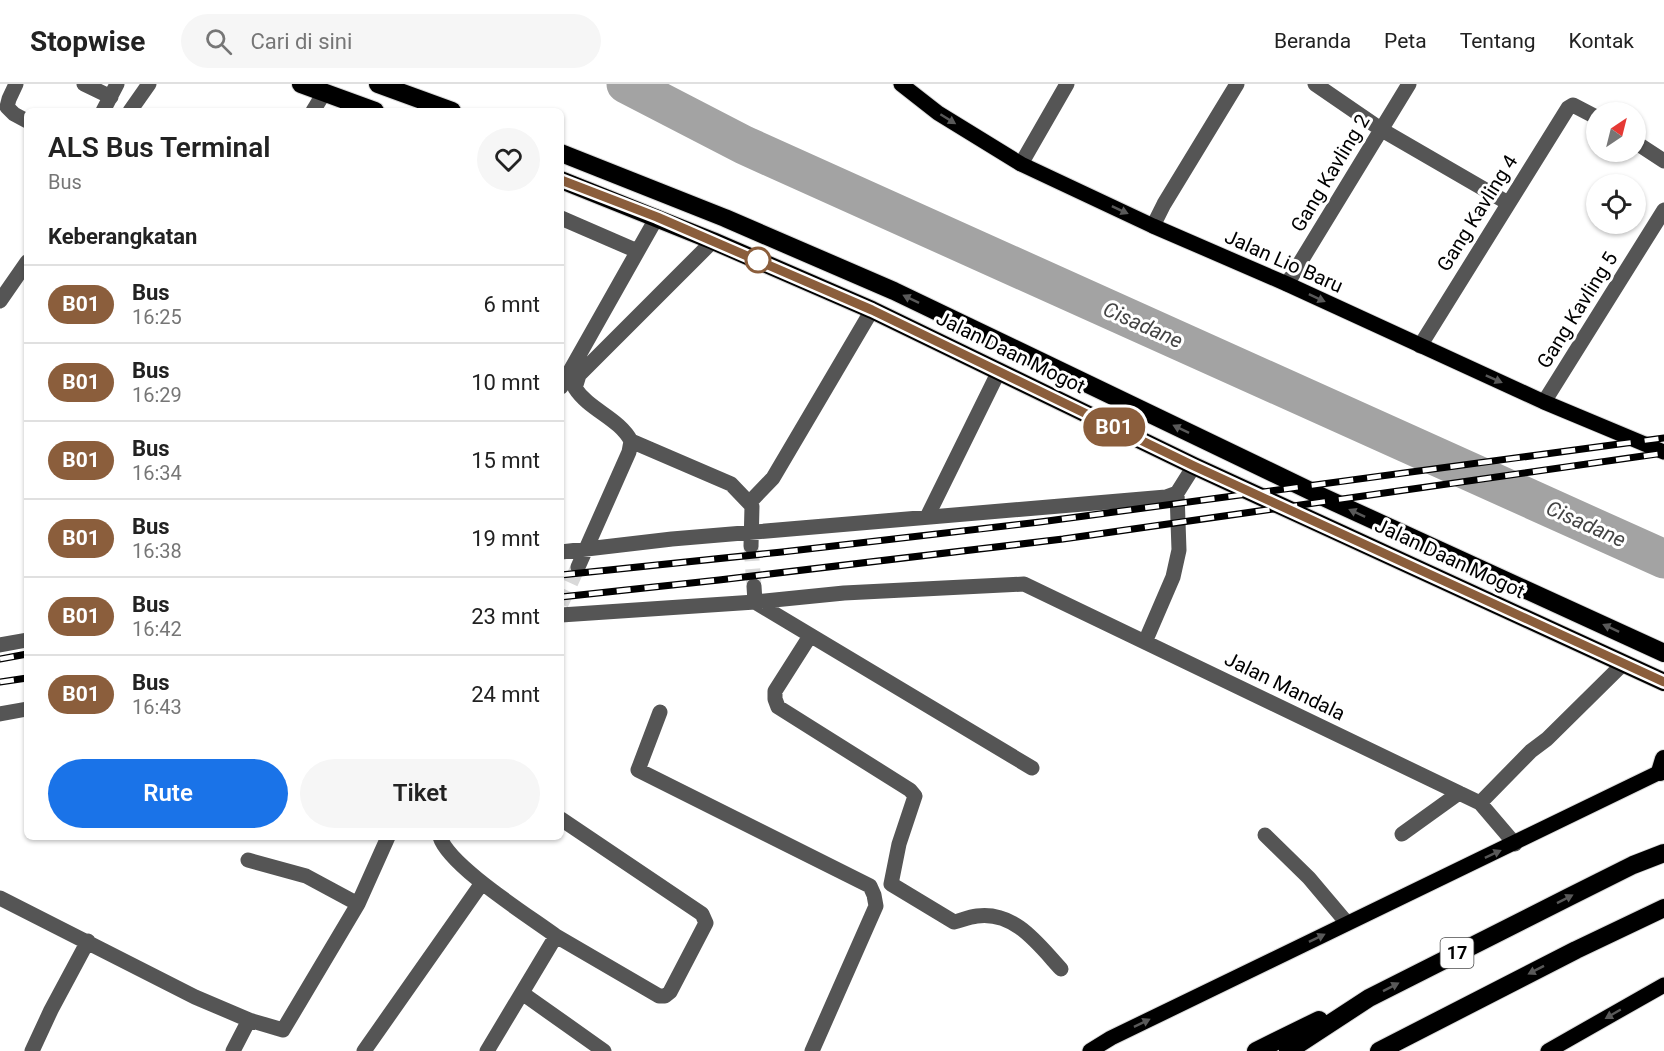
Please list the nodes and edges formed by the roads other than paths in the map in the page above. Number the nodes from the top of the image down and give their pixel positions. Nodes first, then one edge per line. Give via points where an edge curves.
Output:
1 (16, 84) edge
2 (84, 84) edge
3 (149, 84) edge
4 (301, 84) edge
5 (378, 84) edge
6 (901, 84) edge
7 (1067, 84) edge
8 (1237, 84) edge
9 (1315, 84) edge
10 (1409, 84) edge
11 (114, 90) edge
12 (324, 93) junction
13 (105, 108) edge
14 (132, 108) edge
15 (315, 108) edge
16 (366, 108) edge
17 (444, 108) edge
18 (1586, 112) edge
19 (24, 119) edge
20 (1382, 130) junction
21 (1646, 149) edge
22 (564, 154) edge
23 (1664, 160) edge
24 (1021, 164) junction
25 (564, 181) edge
26 (1509, 203) junction
27 (1664, 210) edge
28 (657, 217) junction
29 (564, 219) edge
30 (1153, 226) junction
31 (713, 241) junction
32 (637, 251) junction
33 (24, 266) edge
34 (1287, 284) junction
35 (0, 301) edge
36 (872, 310) junction
37 (1420, 346) junction
38 (999, 371) junction
39 (564, 382) edge
40 (1544, 402) junction
41 (631, 441) junction
42 (1662, 448) edge
43 (1194, 466) junction
44 (1177, 493) junction
45 (750, 502) junction
46 (927, 517) junction
47 (750, 539) junction
48 (586, 549) junction
49 (564, 552) edge
50 (578, 567) tunnel mouth
51 (754, 594) junction
52 (564, 615) edge
53 (810, 636) junction
54 (24, 641) edge
55 (1145, 642) junction
56 (0, 645) edge
57 (1664, 654) edge
58 (1624, 663) junction
59 (1659, 679) edge
60 (1664, 695) edge
61 (24, 710) edge
62 (660, 712) dead end
63 (0, 714) edge
64 (1032, 768) dead end
65 (1663, 768) edge
66 (1460, 793) junction
67 (1480, 803) junction
68 (564, 821) edge
69 (1402, 834) dead end
70 (1266, 835) dead end
71 (387, 840) edge
72 (441, 840) edge
73 (1515, 844) junction
74 (1664, 853) edge
75 (248, 860) dead end
76 (482, 883) junction
77 (0, 898) edge
78 (358, 904) junction
79 (1664, 908) edge
80 (1347, 923) junction
81 (556, 936) junction
82 (88, 942) junction
83 (1061, 969) dead end
84 (1664, 985) edge
85 (522, 993) junction
86 (1369, 998) junction
87 (249, 1020) junction
88 (1385, 1049) edge
89 (32, 1051) edge
90 (233, 1051) edge
91 (364, 1051) edge
92 (487, 1051) edge
93 (604, 1051) edge
94 (812, 1051) edge
95 (1090, 1051) edge
96 (1256, 1051) edge
97 (1288, 1051) edge
98 (1548, 1051) edge

1 - 19 street via 7,107
2 - 11 street
3 - 14 street
4 - 12 highway
5 - 17 highway
6 -> 24 main road, Jalan Lio Baru via 938,113
7 - 24 street
8 - 30 street
9 - 20 street
10 - 20 street, Gang Kavling 2
11 - 13 street
12 - 15 street
12 - 16 highway
18 - 26 street, Gang Kavling 4 via 1573,105 1568,108
20 - 26 street
20 - 34 street, Gang Kavling 2
21 - 23 street
57 -> 22 highway, Jalan Daan Mogot via 1323,497 894,291
24 -> 30 main road, Jalan Lio Baru
25 - 28 highway, Jalan Daan Mogot
26 - 37 street, Gang Kavling 4
27 - 40 street, Gang Kavling 5
28 - 31 highway, Jalan Daan Mogot
28 - 32 street
29 - 32 street
30 - 34 main road, Jalan Lio Baru
31 - 36 highway, Jalan Daan Mogot
31 - 41 street via 579,375 575,388 581,398 627,433
32 - 39 street
33 - 35 street
34 -> 37 main road, Jalan Lio Baru
36 - 38 highway, Jalan Daan Mogot
36 - 45 street via 773,478
37 -> 40 main road, Jalan Lio Baru
38 - 43 highway, Jalan Daan Mogot
38 - 46 street
40 - 42 main road, Jalan Lio Baru
41 - 45 street via 731,484
41 - 48 street
43 - 44 street
43 - 58 highway, Jalan Daan Mogot
44 - 46 street
44 - 55 street via 1179,550 1173,577
45 - 47 street
46 - 47 street
47 - 48 street
48 - 49 street
48 - 50 street
51 - 52 street
51 - 53 street
51 - 55 street, Jalan Mandala via 1024,584
53 - 64 street
53 - 83 street via 775,691 775,699 778,707 915,796 891,884 954,922 978,916 1006,919 1027,931
54 - 56 street
55 - 66 street, Jalan Mandala
58 - 59 highway, Jalan Daan Mogot
58 - 67 street
59 - 60 highway
61 - 63 street
62 - 94 street via 638,770 870,886 876,906
65 - 73 main road
66 - 67 street, Jalan Mandala
66 - 69 street
67 - 73 street, Jalan Mandala
68 - 81 street via 702,915 706,923 665,996
70 - 80 street
71 - 78 street
72 - 76 street via 443,847
80 -> 73 main road
86 -> 74 highway, 17
75 - 78 street via 306,876
76 - 81 street
76 - 91 street
77 - 82 street
78 - 87 street via 283,1030
79 -> 88 highway
95 -> 80 main road
81 - 85 street
82 - 87 street
82 - 89 street
84 -> 98 main road
85 - 92 street
85 - 93 street
86 - 96 highway
86 - 97 highway, 17
87 - 90 street

